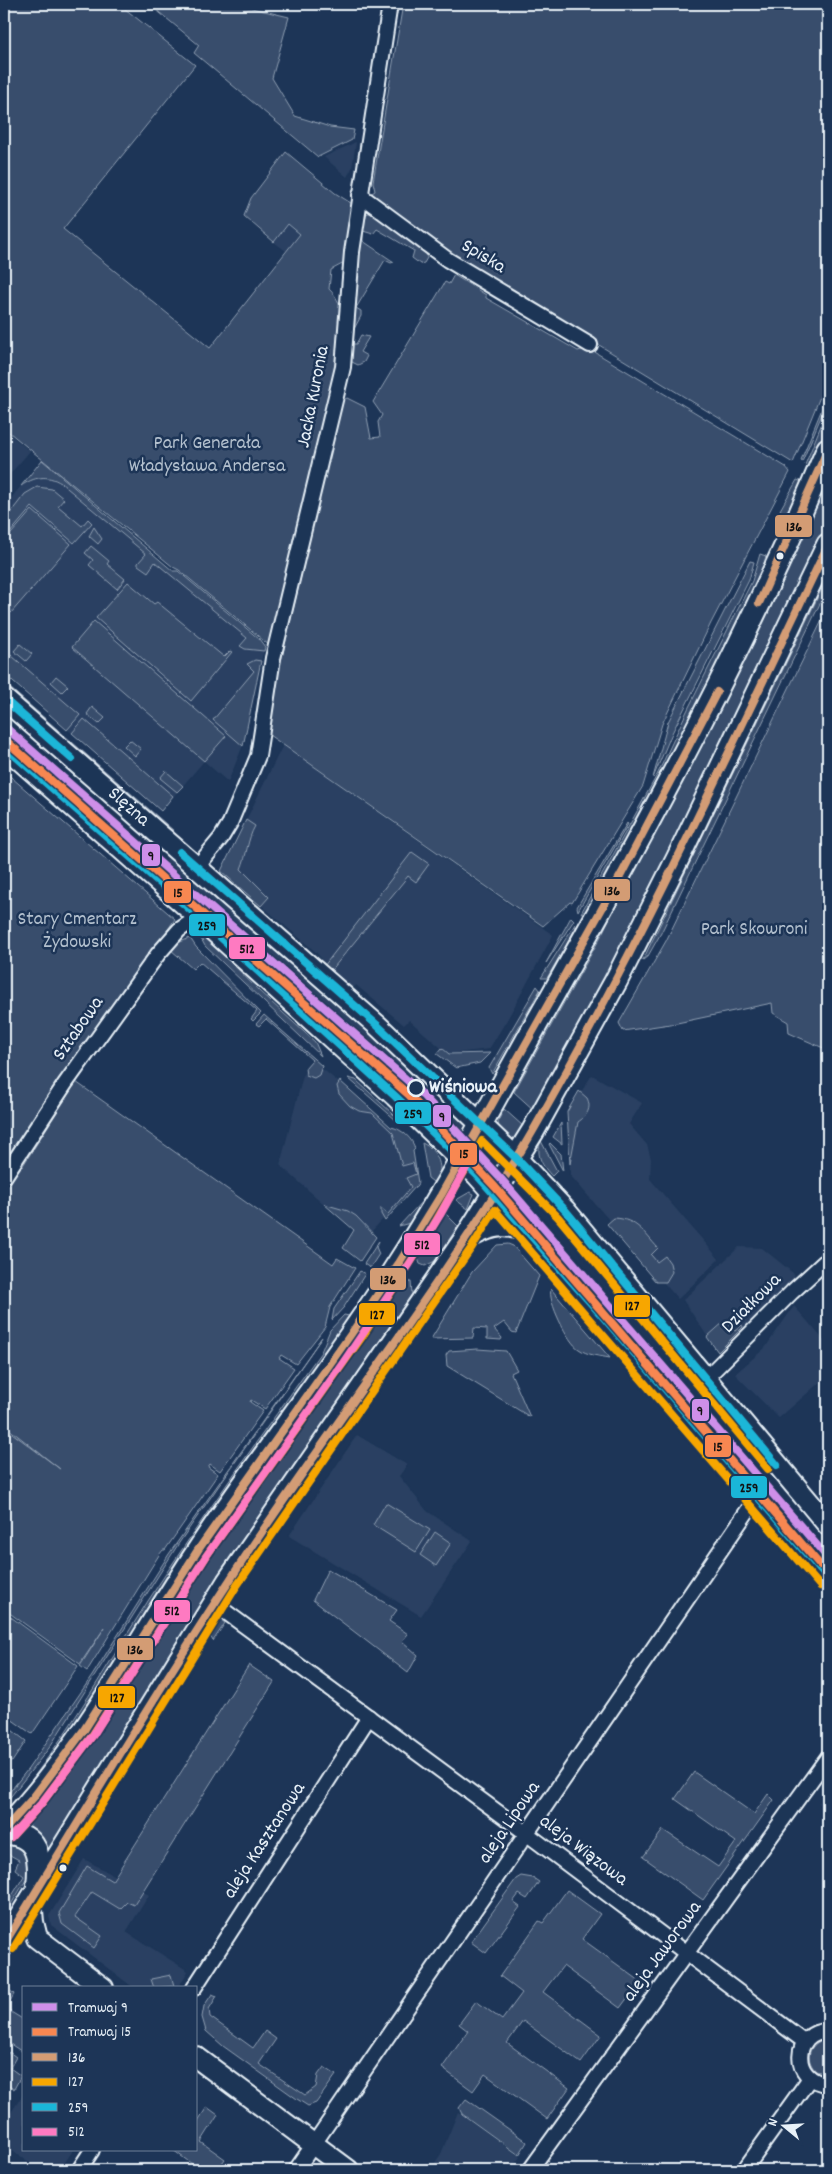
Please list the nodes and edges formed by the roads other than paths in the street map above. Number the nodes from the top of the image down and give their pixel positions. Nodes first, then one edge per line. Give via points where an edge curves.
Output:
1 (390, 4) edge
2 (360, 195) junction
3 (590, 345) dead end
4 (828, 448) edge
5 (828, 545) edge
6 (4, 699) edge
7 (4, 746) edge
8 (197, 867) junction
9 (202, 921) junction
10 (480, 1124) junction
11 (516, 1158) junction
12 (461, 1159) junction
13 (4, 1177) edge
14 (494, 1193) junction
15 (527, 1232) junction
16 (464, 1241) junction
17 (828, 1259) edge
18 (706, 1378) junction
19 (756, 1497) junction
20 (828, 1525) edge
21 (828, 1579) edge
22 (215, 1604) junction
23 (369, 1717) junction
24 (828, 1757) edge
25 (4, 1831) edge
26 (526, 1833) junction
27 (34, 1893) junction
28 (37, 1938) junction
29 (4, 1944) edge
30 (686, 1954) junction
31 (101, 1986) edge
32 (195, 1986) edge
33 (828, 2031) edge
34 (805, 2042) junction
35 (198, 2058) edge
36 (810, 2078) junction
37 (828, 2084) edge
38 (313, 2144) junction
39 (91, 2152) edge
40 (79, 2170) edge
41 (296, 2170) edge
42 (348, 2170) edge
43 (530, 2170) edge
44 (744, 2170) edge

1 - 2 street, Jacka Kuronia
2 - 3 street, Spiska via 448,260
2 - 8 street, Jacka Kuronia via 350,268 343,367 273,658 258,756 230,823
4 - 10 main road via 781,557 682,760
5 - 11 main road via 616,981
6 - 8 main road, Ślężna
7 - 9 main road, Ślężna
8 - 10 main road, Ślężna via 377,1025
9 - 12 main road, Ślężna
9 - 13 street, Sztabowa via 184,927 158,954 65,1084
10 - 11 main road, Ślężna
10 - 12 main road
11 - 14 main road
11 - 18 main road, Ślężna via 565,1210
12 - 14 main road, Ślężna
12 - 25 main road via 374,1303 198,1551 80,1737 45,1785
14 - 15 main road, Ślężna
14 - 16 main road
15 - 16 main road via 499,1225
15 - 19 main road, Ślężna
16 - 22 main road via 273,1515
17 - 18 street, Działkowa
18 - 20 main road, Ślężna
19 - 21 main road, Ślężna
19 - 26 street, aleja Lipowa
22 - 23 street, aleja Wiązowa
22 - 27 main road
23 - 26 street, aleja Wiązowa
23 - 32 street, aleja Kasztanowa
24 - 30 street, aleja Jaworowa
25 - 27 main road via 34,1845 40,1871
26 - 30 street, aleja Wiązowa
26 - 38 street, aleja Lipowa
27 - 28 main road via 33,1922
27 - 29 main road
28 - 29 main road
28 - 31 main road
30 - 34 street, aleja Wiązowa
30 - 43 street, aleja Jaworowa
33 - 34 street via 816,2033
34 - 36 street via 800,2058
35 - 38 main road
36 - 37 street
36 - 44 street
38 - 41 street, aleja Lipowa
38 - 42 main road
39 - 40 street

